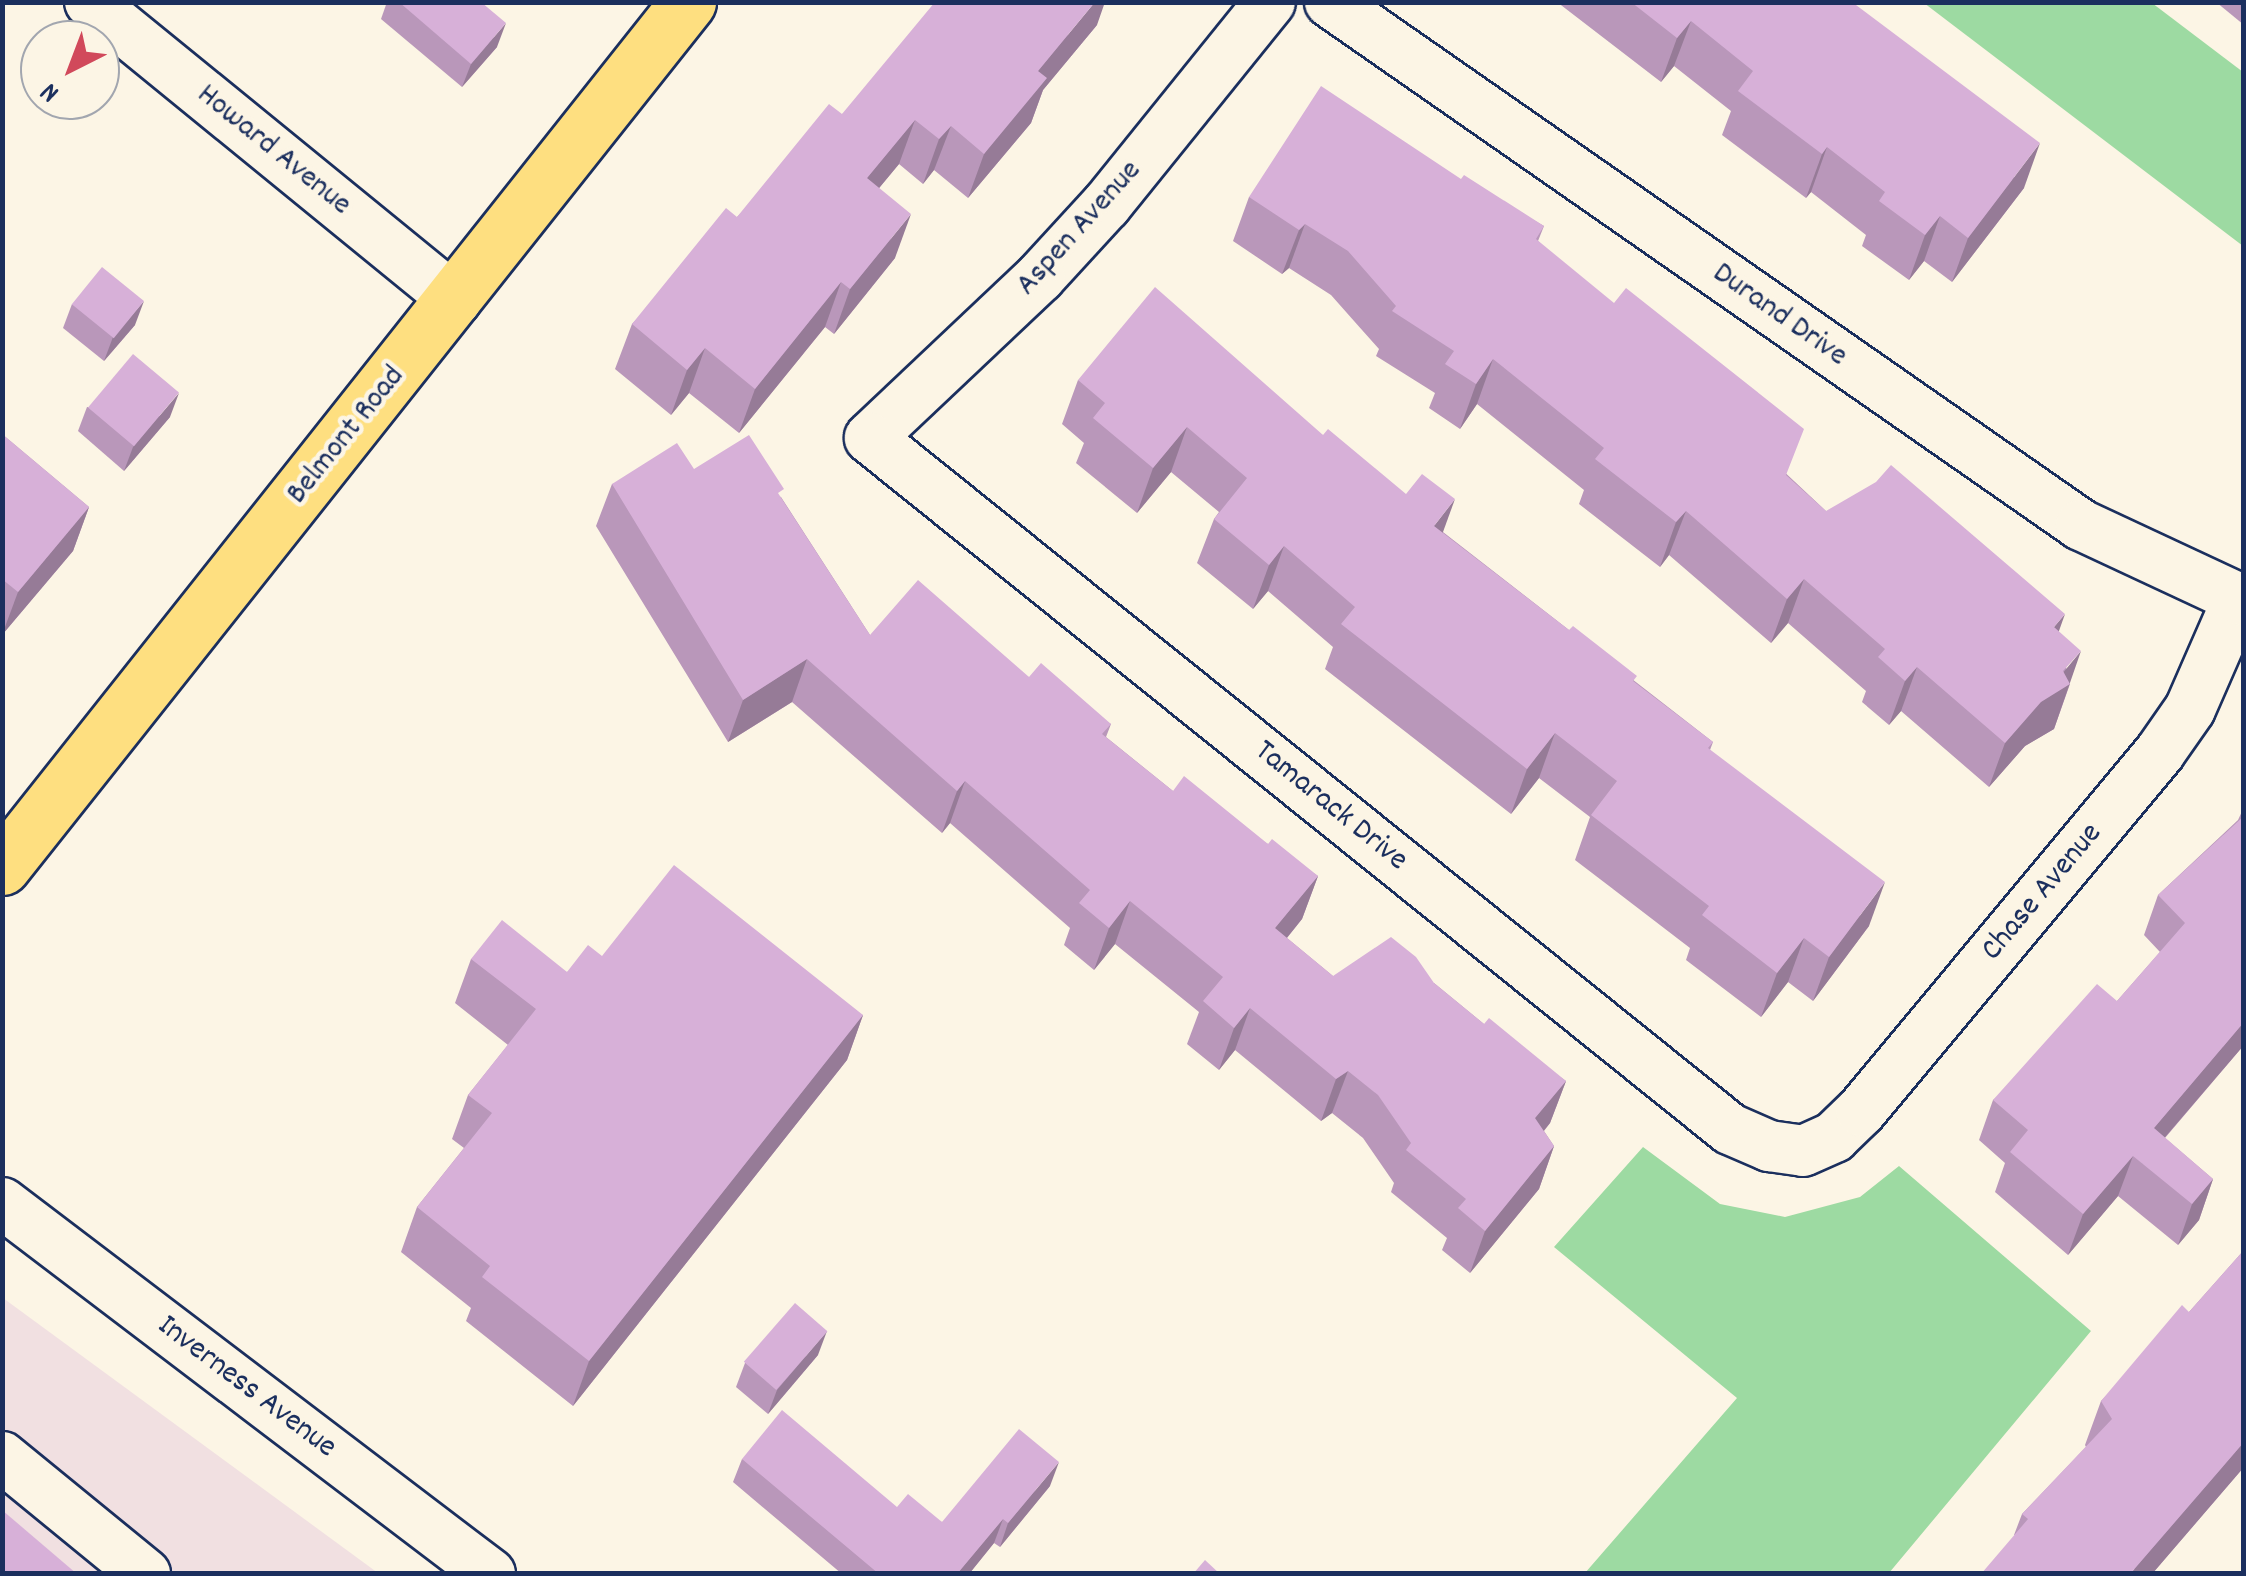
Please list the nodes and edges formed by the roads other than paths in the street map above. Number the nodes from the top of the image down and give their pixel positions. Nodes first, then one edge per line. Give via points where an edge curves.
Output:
1 (90, 2) edge
2 (688, 2) edge
3 (1270, 2) edge
4 (1330, 2) edge
5 (456, 300) junction
6 (870, 438) joint
7 (2241, 600) edge
8 (10, 841) edge
9 (1803, 1151) joint
10 (2, 1203) edge
11 (2, 1457) edge
12 (145, 1574) edge
13 (490, 1574) edge

1 - 5 street, Howard Avenue
2 - 5 main road, Belmont Road
3 - 6 street, Aspen Avenue via 1040,277
4 - 7 street, Durand Drive via 2080,525
5 - 8 main road, Belmont Road
6 - 9 street, Tamarack Drive via 1730,1129 1769,1146
7 - 9 street, Chase Avenue via 2190,709 2160,752 1861,1111 1834,1136
10 - 13 street, Inverness Avenue
11 - 12 street

